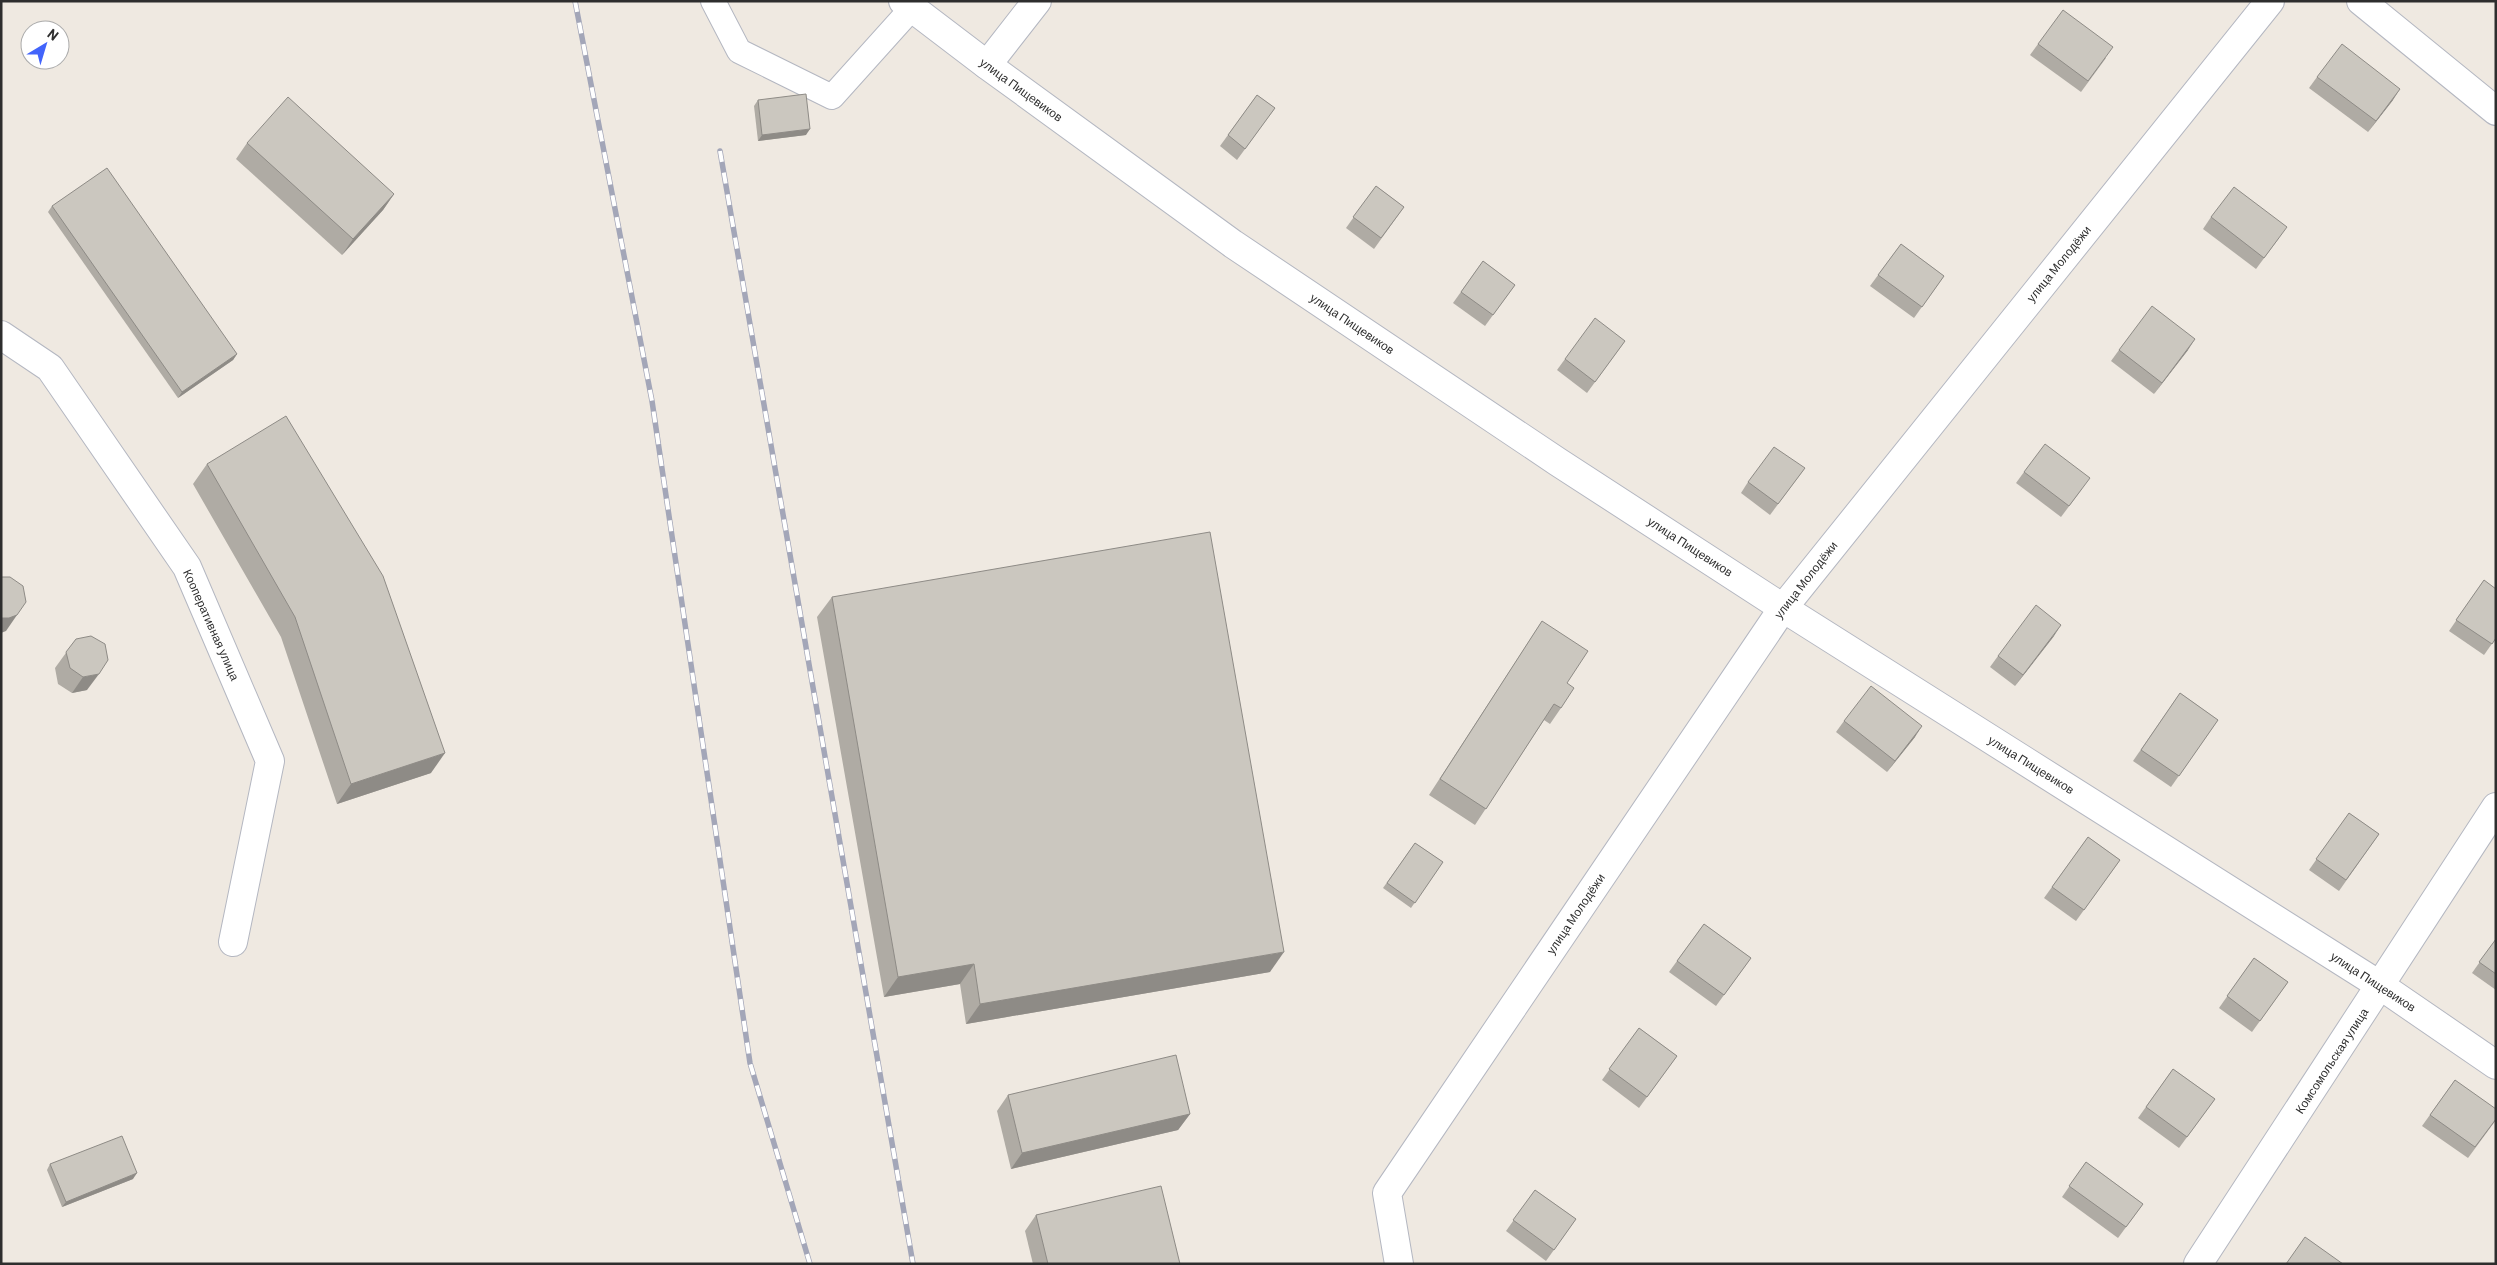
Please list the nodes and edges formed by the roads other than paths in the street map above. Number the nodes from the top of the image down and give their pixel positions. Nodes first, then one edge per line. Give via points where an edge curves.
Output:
1 (713, 1) edge
2 (1037, 1) edge
3 (2270, 1) edge
4 (2361, 1) edge
5 (908, 5) edge
6 (986, 65) junction
7 (2496, 111) edge
8 (1, 334) edge
9 (1783, 608) junction
10 (2496, 807) edge
11 (233, 942) dead end
12 (2381, 986) junction
13 (2496, 1065) edge
14 (1399, 1264) edge
15 (2198, 1264) edge

1 - 5 lane via 740,51 832,97
2 - 6 street
3 - 9 street, улица Молодёжи
4 - 7 street
5 - 6 street, улица Пищевиков
6 - 9 street, улица Пищевиков via 1233,244
8 - 11 street, Кооперативная улица via 50,368 187,567 270,761
9 - 12 street, улица Пищевиков
9 - 14 street, улица Молодёжи via 1387,1193
10 - 12 street, Комсомольская улица
12 - 13 street, улица Пищевиков
12 - 15 street, Комсомольская улица

